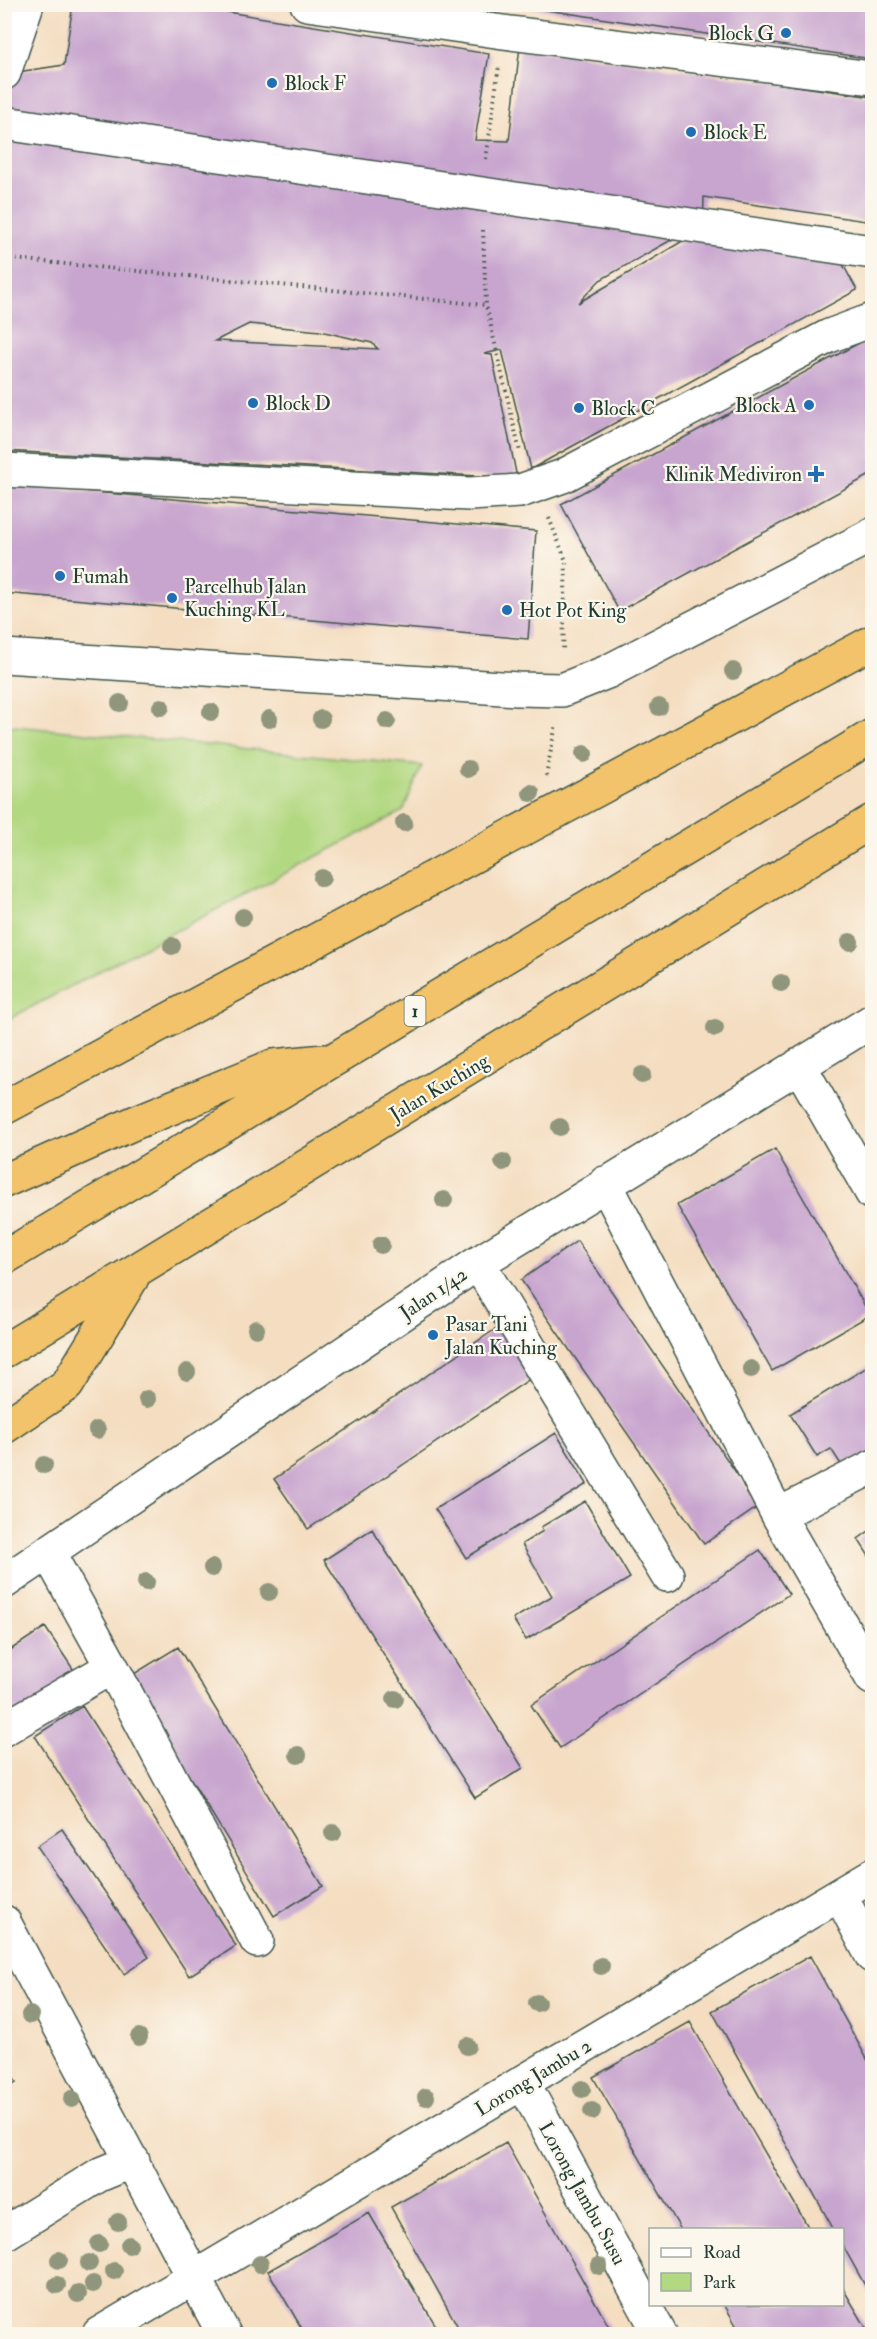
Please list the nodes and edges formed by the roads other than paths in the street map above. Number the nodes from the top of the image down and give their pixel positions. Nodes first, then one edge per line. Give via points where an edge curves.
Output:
1 (27, 4) edge
2 (307, 4) edge
3 (4, 73) edge
4 (873, 78) edge
5 (4, 123) edge
6 (873, 252) edge
7 (873, 320) edge
8 (4, 470) edge
9 (873, 536) edge
10 (873, 642) edge
11 (4, 656) edge
12 (873, 736) edge
13 (873, 821) edge
14 (873, 1021) edge
15 (334, 1060) junction
16 (800, 1065) junction
17 (4, 1108) edge
18 (4, 1181) edge
19 (605, 1183) junction
20 (873, 1193) edge
21 (4, 1258) edge
22 (478, 1263) junction
23 (134, 1273) junction
24 (4, 1352) edge
25 (4, 1427) edge
26 (873, 1467) edge
27 (778, 1515) junction
28 (48, 1552) junction
29 (666, 1575) dead end
30 (4, 1582) edge
31 (112, 1667) junction
32 (873, 1678) edge
33 (4, 1730) edge
34 (873, 1875) edge
35 (840, 1894) junction
36 (4, 1922) edge
37 (256, 1941) dead end
38 (873, 1956) edge
39 (523, 2083) junction
40 (133, 2161) junction
41 (4, 2234) edge
42 (194, 2279) junction
43 (99, 2334) edge
44 (224, 2334) edge
45 (660, 2334) edge

1 - 3 street
2 - 4 street
5 - 6 street
7 - 8 street via 829,336 563,476 520,491 470,494
9 - 11 street via 607,672 562,690
10 - 17 highway
12 - 15 highway, 1
13 - 23 highway, Jalan Kuching
14 - 16 street, Jalan 1/42
15 - 18 highway via 273,1066
15 - 21 highway, 1
16 - 19 street, Jalan 1/42
16 - 20 street
19 - 22 street, Jalan 1/42
19 - 27 street
22 - 28 street, Jalan 1/42
22 - 29 street
23 - 24 highway, Jalan Kuching
23 - 25 highway via 67,1385
26 - 27 street
27 - 32 street
28 - 30 street, Jalan 1/42
28 - 31 street
31 - 33 street
31 - 37 street
34 - 35 street, Lorong Jambu 2
35 - 38 street
35 - 39 street, Lorong Jambu 2
36 - 40 street
39 - 42 street, Lorong Jambu 2
39 - 45 street, Lorong Jambu Susu
40 - 41 street via 99,2175
40 - 42 street
42 - 43 street, Lorong Jambu 2
42 - 44 street

